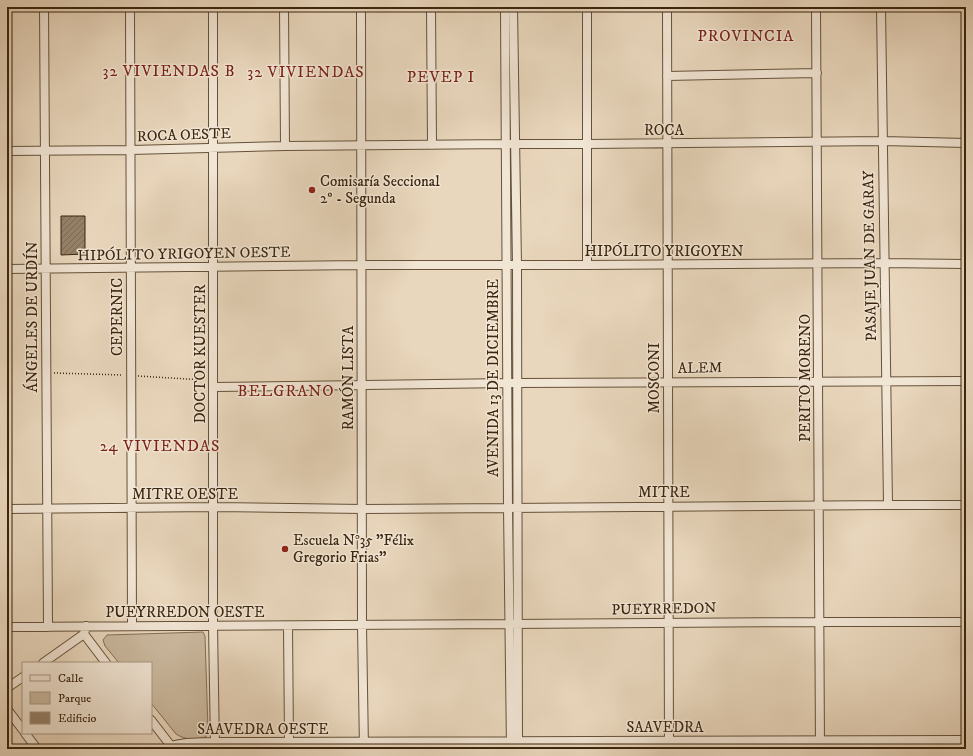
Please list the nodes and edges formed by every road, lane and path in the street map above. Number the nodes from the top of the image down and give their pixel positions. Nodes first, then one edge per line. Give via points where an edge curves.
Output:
1 (44, 7) edge
2 (130, 7) edge
3 (213, 7) edge
4 (284, 7) edge
5 (361, 7) edge
6 (431, 7) edge
7 (506, 7) edge
8 (513, 7) edge
9 (587, 7) edge
10 (667, 7) edge
11 (816, 7) edge
12 (881, 7) edge
13 (817, 73) junction
14 (667, 76) junction
15 (818, 142) junction
16 (883, 142) junction
17 (966, 143) edge
18 (510, 144) junction
19 (587, 144) junction
20 (668, 144) junction
21 (432, 145) junction
22 (285, 146) junction
23 (362, 146) junction
24 (213, 148) junction
25 (131, 150) junction
26 (7, 151) edge
27 (45, 151) junction
28 (818, 263) junction
29 (885, 263) junction
30 (966, 264) edge
31 (362, 265) junction
32 (507, 265) junction
33 (517, 265) junction
34 (668, 265) junction
35 (587, 266) junction
36 (214, 268) junction
37 (131, 269) junction
38 (7, 270) edge
39 (46, 270) junction
40 (47, 373) junction
41 (130, 376) junction
42 (818, 381) junction
43 (886, 381) junction
44 (966, 381) edge
45 (668, 382) junction
46 (507, 383) junction
47 (517, 383) junction
48 (214, 384) junction
49 (362, 385) junction
50 (819, 505) junction
51 (888, 505) junction
52 (966, 505) edge
53 (669, 506) junction
54 (214, 507) junction
55 (508, 507) junction
56 (517, 507) junction
57 (132, 508) junction
58 (363, 508) junction
59 (47, 509) junction
60 (7, 510) edge
61 (819, 622) junction
62 (966, 622) edge
63 (669, 623) junction
64 (509, 624) junction
65 (518, 624) junction
66 (213, 625) junction
67 (132, 626) junction
68 (288, 626) junction
69 (362, 626) junction
70 (7, 627) edge
71 (48, 627) junction
72 (85, 630) junction
73 (44, 662) edge
74 (105, 662) edge
75 (22, 678) edge
76 (7, 688) edge
77 (7, 709) edge
78 (152, 722) edge
79 (22, 729) edge
80 (26, 734) edge
81 (594, 740) junction
82 (820, 740) junction
83 (966, 740) edge
84 (289, 742) junction
85 (515, 745) edge
86 (669, 745) edge
87 (215, 746) edge
88 (364, 746) edge
89 (168, 747) edge
90 (37, 749) edge
91 (594, 749) edge
92 (820, 749) edge

1 - 27 street, ÁNGELES DE URDÍN
2 - 25 street, CEPERNIC
3 - 24 street, DOCTOR KUESTER
4 - 22 street
5 - 23 street, RAMÓN LISTA
6 - 21 street
7 - 18 street, AVENIDA 13 DE DICIEMBRE
8 - 18 street, AVENIDA 13 DE DICIEMBRE
9 - 19 street
10 - 14 street, MOSCONI
11 - 13 street, PERITO MORENO
12 - 16 street, PASAJE JUAN DE GARAY
13 - 14 street
13 - 15 street, PERITO MORENO
14 - 20 street, MOSCONI
15 - 16 street, ROCA
15 - 20 street, ROCA
15 - 28 street, PERITO MORENO
16 - 17 street, ROCA
16 - 29 street, PASAJE JUAN DE GARAY
18 - 19 street, ROCA
18 - 21 street, ROCA
18 - 32 street, AVENIDA 13 DE DICIEMBRE
18 - 33 street, AVENIDA 13 DE DICIEMBRE
19 - 20 street, ROCA
19 - 35 street
20 - 34 street, MOSCONI
21 - 23 street, ROCA
22 - 23 street, ROCA OESTE
22 - 24 street, ROCA OESTE
23 - 31 street, RAMÓN LISTA
24 - 25 street, ROCA OESTE
24 - 36 street, DOCTOR KUESTER
25 - 27 street, ROCA OESTE
25 - 37 street, CEPERNIC
26 - 27 street, ROCA OESTE
27 - 39 street, ÁNGELES DE URDÍN
28 - 29 street, HIPÓLITO YRIGOYEN
28 - 34 street, HIPÓLITO YRIGOYEN
28 - 42 street, PERITO MORENO
29 - 30 street, HIPÓLITO YRIGOYEN
29 - 43 street, PASAJE JUAN DE GARAY
31 - 32 street, HIPÓLITO YRIGOYEN
31 - 36 street, HIPÓLITO YRIGOYEN OESTE
31 - 49 street, RAMÓN LISTA
32 - 33 street, HIPÓLITO YRIGOYEN
32 - 46 street, AVENIDA 13 DE DICIEMBRE
33 - 35 street, HIPÓLITO YRIGOYEN
33 - 47 street, AVENIDA 13 DE DICIEMBRE
34 - 35 street, HIPÓLITO YRIGOYEN
34 - 45 street, MOSCONI
36 - 37 street, HIPÓLITO YRIGOYEN OESTE
36 - 48 street, DOCTOR KUESTER
37 - 39 street, HIPÓLITO YRIGOYEN OESTE
37 - 41 street, CEPERNIC
38 - 39 street, HIPÓLITO YRIGOYEN OESTE
39 - 40 street, ÁNGELES DE URDÍN
40 - 41 path
40 - 59 street, ÁNGELES DE URDÍN
41 - 48 path
41 - 57 street, CEPERNIC
42 - 43 street, ALEM
42 - 45 street, ALEM
42 - 50 street, PERITO MORENO
43 - 44 street, ALEM
43 - 51 street, PASAJE JUAN DE GARAY
45 - 47 street, ALEM
45 - 53 street, MOSCONI
46 - 47 street, ALEM
46 - 49 street, ALEM
46 - 55 street, AVENIDA 13 DE DICIEMBRE
47 - 56 street, AVENIDA 13 DE DICIEMBRE
48 - 49 street, ALEM
48 - 54 street, DOCTOR KUESTER
49 - 58 street, RAMÓN LISTA
50 - 51 street, MITRE
50 - 53 street, MITRE
50 - 61 street, PERITO MORENO
51 - 52 street, MITRE
53 - 56 street, MITRE
53 - 63 street, MOSCONI
54 - 57 street, MITRE OESTE
54 - 58 street, MITRE OESTE
54 - 66 street, DOCTOR KUESTER
55 - 56 street, MITRE
55 - 58 street, MITRE
55 - 64 street, AVENIDA 13 DE DICIEMBRE
56 - 65 street, AVENIDA 13 DE DICIEMBRE
57 - 59 street, MITRE OESTE
57 - 67 street, CEPERNIC
58 - 69 street, RAMÓN LISTA
59 - 60 street, MITRE OESTE
59 - 71 street, ÁNGELES DE URDÍN
61 - 62 street, PUEYRREDON
61 - 63 street, PUEYRREDON
61 - 82 street, PERITO MORENO
63 - 65 street, PUEYRREDON
63 - 86 street, MOSCONI
64 - 65 street, PUEYRREDON
64 - 69 street, PUEYRREDON
64 - 85 street, AVENIDA 13 DE DICIEMBRE
65 - 85 street, AVENIDA 13 DE DICIEMBRE
66 - 67 street, PUEYRREDON OESTE
66 - 68 street, PUEYRREDON OESTE
66 - 87 street, DOCTOR KUESTER
67 - 72 street, PUEYRREDON OESTE
68 - 69 street, PUEYRREDON OESTE
68 - 84 street
69 - 88 street, RAMÓN LISTA
70 - 71 street, PUEYRREDON OESTE
71 - 72 street, PUEYRREDON OESTE
72 - 73 street
72 - 74 street
75 - 76 street
77 - 79 street
78 - 89 street
80 - 90 street
81 - 85 street, SAAVEDRA
81 - 86 street, SAAVEDRA
81 - 91 street
82 - 83 street, SAAVEDRA
82 - 86 street, SAAVEDRA
82 - 92 street, PERITO MORENO
84 - 87 street, SAAVEDRA OESTE
84 - 88 street, SAAVEDRA OESTE
85 - 88 street, SAAVEDRA
87 - 89 street, SAAVEDRA OESTE via 187,743

